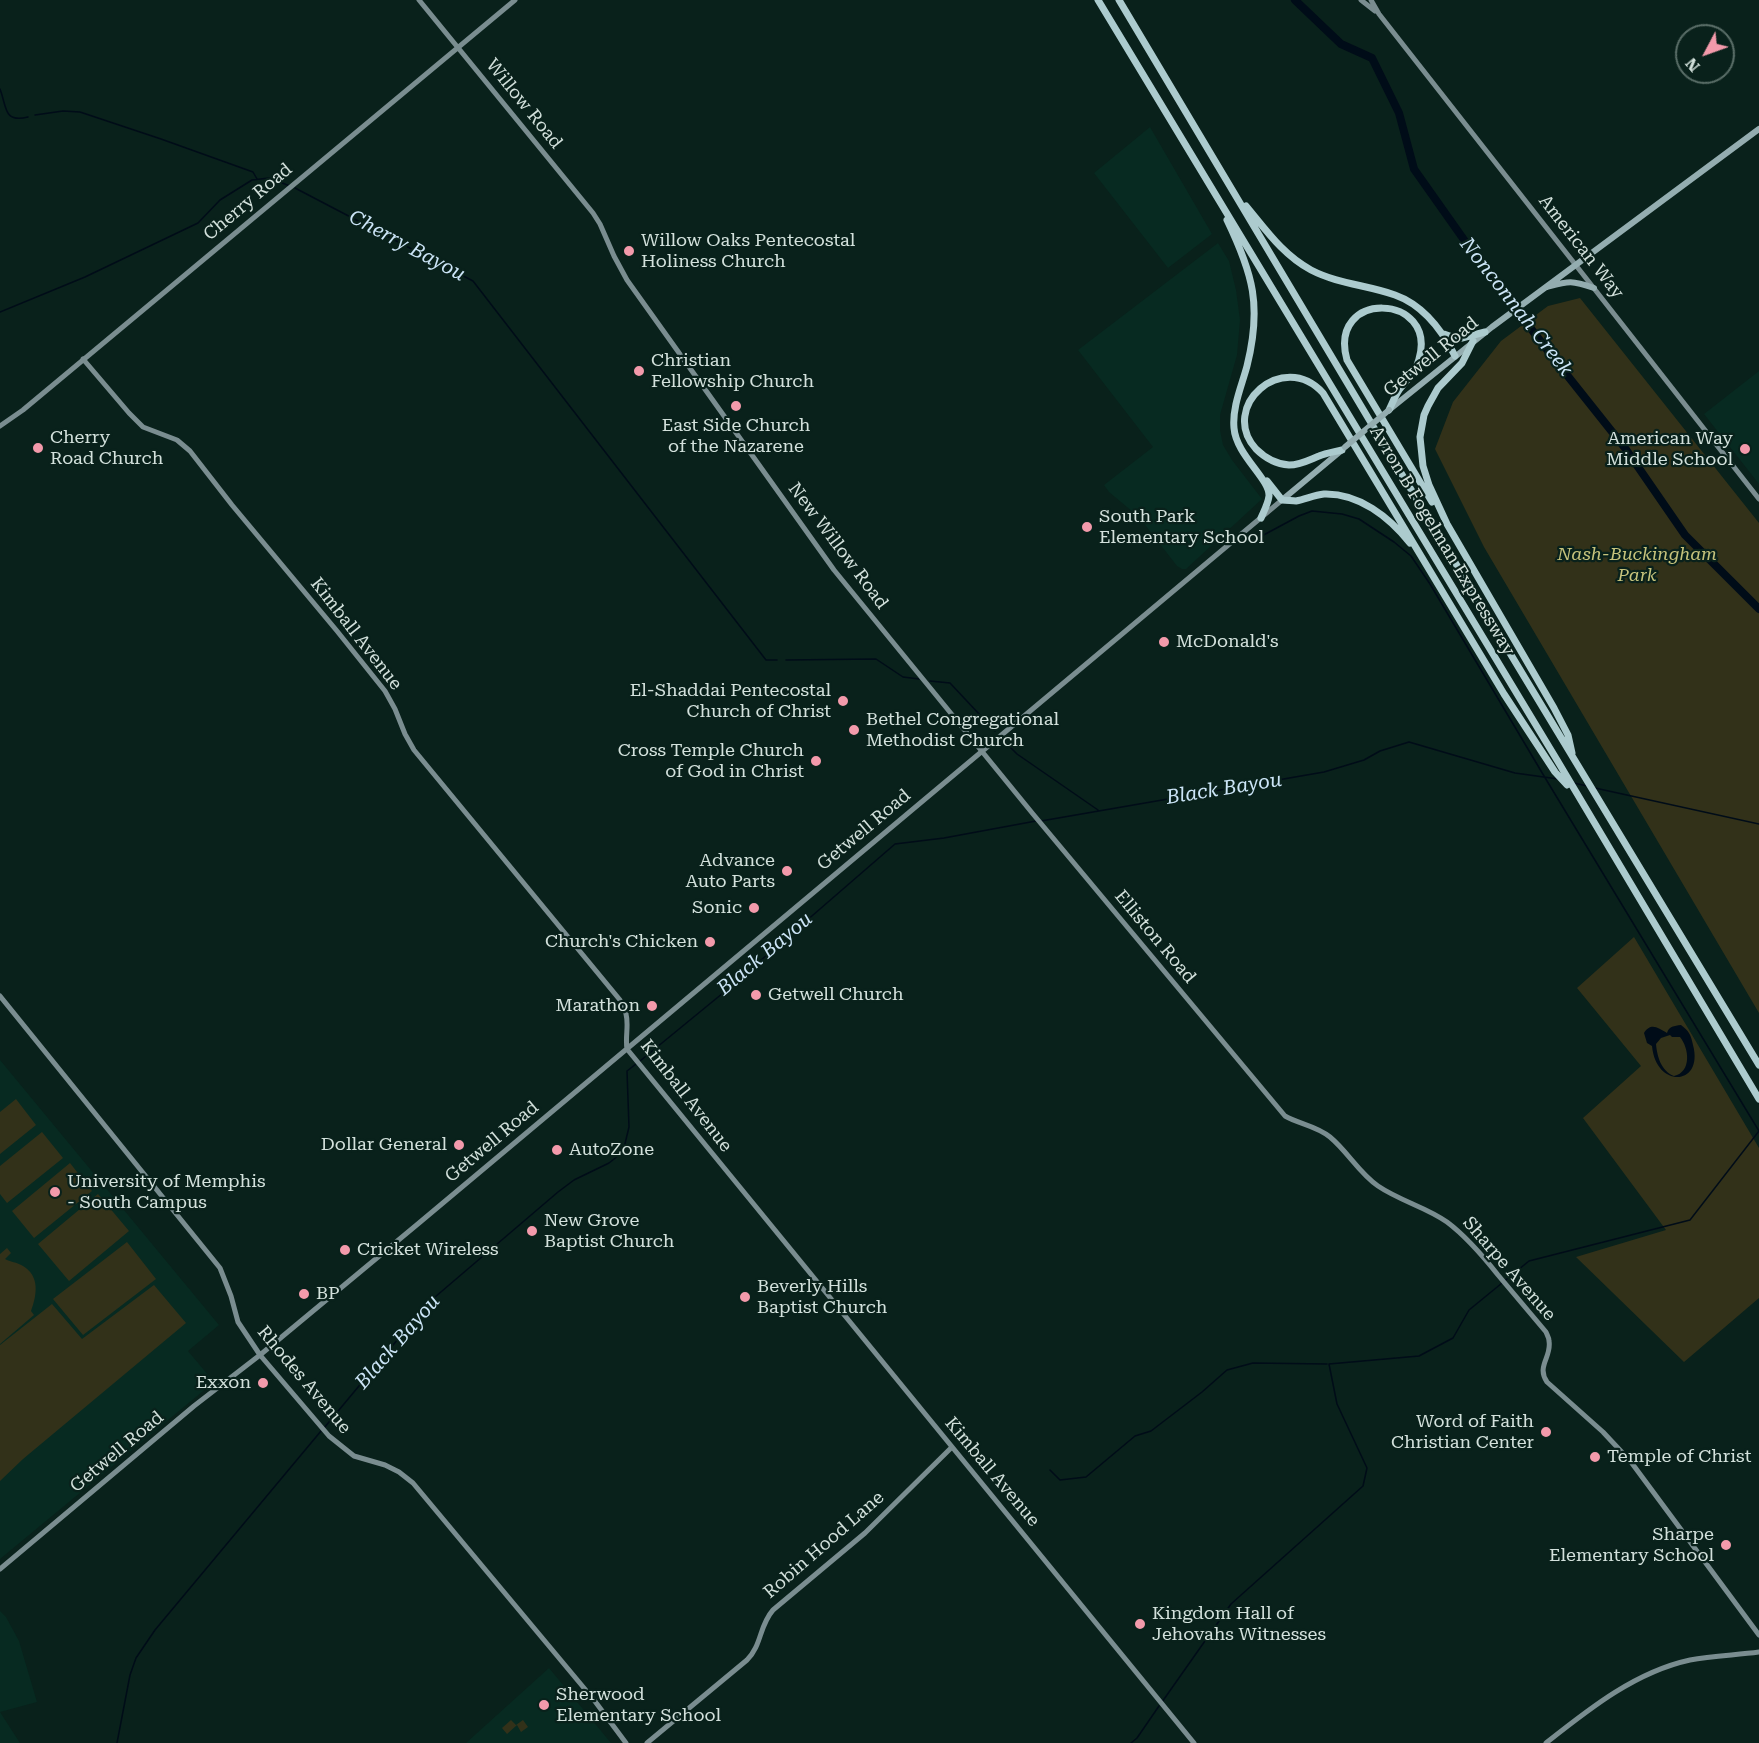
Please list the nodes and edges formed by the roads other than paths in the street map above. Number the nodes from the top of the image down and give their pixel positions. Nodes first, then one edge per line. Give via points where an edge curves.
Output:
1 (419, 0) edge
2 (515, 0) edge
3 (1098, 0) edge
4 (1119, 0) edge
5 (1361, 0) edge
6 (1371, 0) edge
7 (1379, 14) junction
8 (458, 47) junction
9 (1759, 129) edge
10 (1211, 188) junction
11 (1235, 194) junction
12 (603, 230) joint
13 (1575, 264) junction
14 (1543, 288) junction
15 (1594, 288) junction
16 (1440, 331) junction
17 (1485, 332) junction
18 (1473, 341) junction
19 (1455, 356) junction
20 (83, 359) junction
21 (1389, 411) junction
22 (0, 426) edge
23 (1343, 449) junction
24 (1256, 470) junction
25 (1759, 499) edge
26 (1282, 500) junction
27 (1261, 518) junction
28 (1447, 524) junction
29 (1439, 585) junction
30 (982, 750) junction
31 (1574, 760) junction
32 (1579, 798) junction
33 (0, 996) edge
34 (627, 1049) junction
35 (1759, 1065) edge
36 (1759, 1099) edge
37 (1316, 1128) joint
38 (260, 1355) junction
39 (952, 1447) junction
40 (0, 1569) edge
41 (1759, 1635) edge
42 (1759, 1652) edge
43 (626, 1743) edge
44 (647, 1743) edge
45 (1194, 1743) edge
46 (1546, 1743) edge

1 - 8 main road, Willow Road
2 - 8 main road, Cherry Road
3 - 10 highway, Avron B Fogelman Expressway
4 - 11 highway, Avron B Fogelman Expressway
5 - 7 main road, American Way
6 - 7 main road, American Way
7 - 13 main road, American Way
8 - 12 main road, Willow Road
8 - 20 main road, Cherry Road
9 - 13 main road, Getwell Road
10 - 24 highway via 1244,257 1253,293 1254,330 1233,422 1237,442
10 - 32 highway, Avron B Fogelman Expressway
11 - 16 highway via 1275,242 1297,261 1331,279 1400,297
11 - 31 highway, Avron B Fogelman Expressway
12 - 30 main road, New Willow Road via 627,281 822,554
13 - 14 main road, Getwell Road
13 - 15 main road, American Way
14 - 15 main road via 1570,281
14 - 17 main road, Getwell Road
15 - 25 main road, American Way
16 - 17 highway via 1458,339
16 - 19 highway
17 - 18 main road, Getwell Road
18 - 19 main road, Getwell Road
18 - 28 highway via 1462,363 1432,397 1422,426 1423,466
19 - 21 main road, Getwell Road
20 - 22 main road, Cherry Road
20 - 34 main road, Kimball Avenue via 143,427 177,440 190,451 385,691 414,750 620,1000 626,1012
21 - 23 main road, Getwell Road, bridge
21 - 28 highway via 1417,366 1421,338 1414,322 1403,313 1376,307 1359,314 1348,329 1344,340 1347,360
23 - 26 main road, Getwell Road
23 - 29 highway via 1291,465 1268,459 1254,447 1247,431 1247,408 1268,382 1287,377 1305,380 1320,389
24 - 26 highway
24 - 27 highway via 1269,494
26 - 27 main road, Getwell Road
26 - 29 highway via 1324,494 1363,503 1402,534
27 - 30 main road, Getwell Road
28 - 31 highway via 1550,701 1568,735
29 - 32 highway via 1547,760
30 - 34 main road, Getwell Road
30 - 37 main road, Elliston Road via 1285,1116
31 - 35 highway, Avron B Fogelman Expressway
32 - 36 highway, Avron B Fogelman Expressway
33 - 38 main road, Rhodes Avenue via 220,1268 238,1322
34 - 38 main road, Getwell Road
34 - 39 main road, Kimball Avenue
37 - 41 main road, Sharpe Avenue via 1332,1139 1359,1171 1380,1187 1447,1222 1483,1256 1546,1332 1550,1341 1542,1375 1547,1382 1631,1462
38 - 40 main road, Getwell Road
38 - 43 main road, Rhodes Avenue via 342,1448 399,1472 413,1484
39 - 44 main road, Robin Hood Lane via 865,1533 765,1618 756,1649 747,1660
39 - 45 main road, Kimball Avenue
42 - 46 main road via 1690,1660 1662,1669 1632,1682

